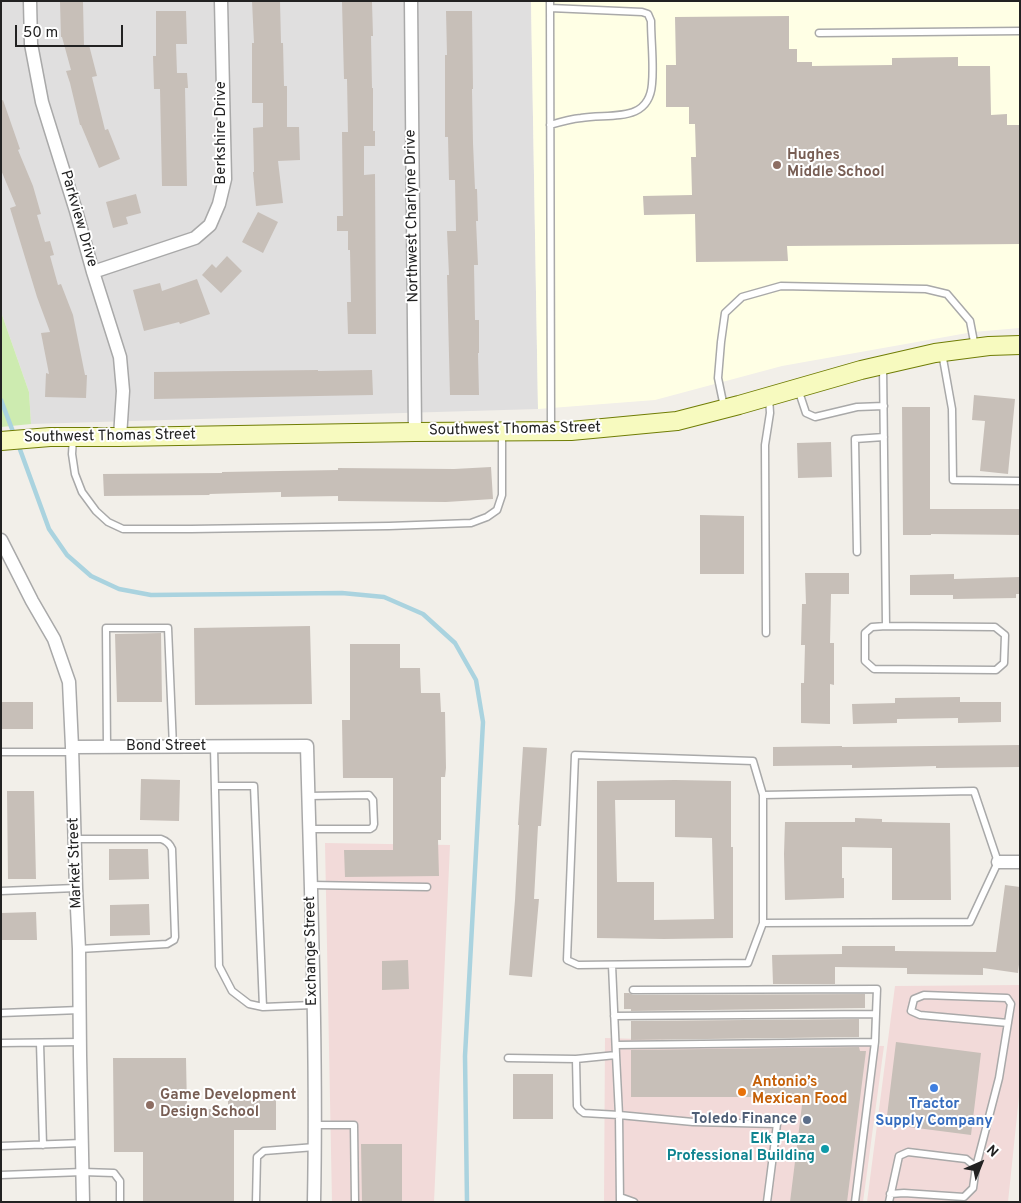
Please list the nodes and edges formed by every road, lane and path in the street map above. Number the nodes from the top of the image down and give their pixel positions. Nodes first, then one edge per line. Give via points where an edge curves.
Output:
1 (30, 1) edge
2 (221, 1) edge
3 (411, 1) edge
4 (550, 4) edge
5 (1020, 30) edge
6 (819, 34) dead end
7 (550, 124) junction
8 (93, 272) junction
9 (1020, 345) edge
10 (975, 348) junction
11 (942, 352) junction
12 (883, 365) junction
13 (797, 388) junction
14 (769, 396) junction
15 (884, 406) junction
16 (724, 408) junction
17 (502, 431) junction
18 (550, 431) junction
19 (415, 432) junction
20 (73, 437) junction
21 (120, 437) junction
22 (884, 437) junction
23 (1, 441) edge
24 (1020, 481) edge
25 (1, 540) edge
26 (857, 552) dead end
27 (886, 626) junction
28 (766, 633) dead end
29 (107, 746) junction
30 (173, 747) junction
31 (214, 747) junction
32 (260, 747) joint
33 (72, 749) junction
34 (1, 752) edge
35 (215, 786) junction
36 (763, 795) junction
37 (308, 796) junction
38 (309, 829) junction
39 (75, 839) junction
40 (998, 862) junction
41 (1020, 862) edge
42 (311, 885) junction
43 (427, 887) dead end
44 (76, 888) junction
45 (1, 890) edge
46 (763, 923) junction
47 (79, 949) junction
48 (612, 965) junction
49 (633, 990) dead end
50 (313, 1005) junction
51 (263, 1007) junction
52 (80, 1010) junction
53 (1, 1013) edge
54 (876, 1014) junction
55 (614, 1016) junction
56 (1008, 1023) junction
57 (80, 1042) junction
58 (875, 1042) junction
59 (1, 1043) edge
60 (40, 1043) junction
61 (616, 1045) junction
62 (616, 1055) junction
63 (508, 1058) dead end
64 (576, 1059) junction
65 (619, 1115) junction
66 (315, 1125) junction
67 (82, 1143) junction
68 (43, 1145) junction
69 (1, 1146) edge
70 (315, 1147) junction
71 (976, 1167) junction
72 (82, 1172) junction
73 (1, 1175) edge
74 (890, 1194) junction
75 (620, 1199) edge
76 (83, 1202) edge
77 (120, 1202) edge
78 (256, 1202) edge
79 (314, 1202) edge
80 (355, 1202) edge
81 (634, 1202) edge
82 (767, 1202) edge
83 (855, 1202) edge
84 (889, 1202) edge

1 - 8 street, Parkview Drive via 31,44 42,102
2 - 8 street, Berkshire Drive via 225,178 210,225 195,238
3 - 19 street, Northwest Charlyne Drive
4 - 7 lane
4 - 7 lane via 648,14 651,21 652,84 649,98 634,113
5 - 6 lane
7 - 18 lane
8 - 21 street, Parkview Drive via 120,357 124,391
9 - 10 street, Southwest Thomas Street
10 - 11 street, Southwest Thomas Street
10 - 16 lane via 970,321 947,294 926,289 781,286 742,297 725,313 718,378
11 - 12 street, Southwest Thomas Street
11 - 24 lane via 952,410 953,480
12 - 13 street, Southwest Thomas Street
12 - 15 lane
13 - 14 street, Southwest Thomas Street
13 - 15 lane via 806,413 815,417 856,407
14 - 16 street, Southwest Thomas Street
14 - 28 lane via 765,445
15 - 22 lane
16 - 18 street, Southwest Thomas Street via 677,421
17 - 18 street, Southwest Thomas Street
17 - 19 street, Southwest Thomas Street
17 - 20 lane via 502,495 497,510 487,518 471,523 191,529 123,529 108,522 96,512 74,474
19 - 21 street, Southwest Thomas Street
20 - 21 street, Southwest Thomas Street
20 - 23 street, Southwest Thomas Street
22 - 26 lane via 855,439
22 - 27 lane
25 - 33 street, Market Street via 54,638 68,682
27 - 27 lane via 872,627 865,633 865,661 874,669 996,670 1004,663 1005,635 995,626
29 - 30 street, Bond Street
29 - 30 lane via 106,628 168,628
29 - 33 street, Bond Street
30 - 31 street, Bond Street
31 - 32 street, Bond Street
31 - 35 lane
32 - 37 street, Exchange Street via 307,746
33 - 34 lane
33 - 39 street, Market Street
35 - 51 lane via 219,966 232,991 249,1004
35 - 51 lane via 254,786
36 - 40 lane via 974,791
36 - 46 lane
36 - 48 lane via 753,761 575,755 567,960 578,965
37 - 38 street, Exchange Street
37 - 38 lane via 369,795 374,800 374,824 370,829
38 - 42 street, Exchange Street
39 - 44 street, Market Street
39 - 47 lane via 161,839 171,845 173,859 174,940 167,944
40 - 41 street
40 - 46 lane via 970,922
42 - 43 lane
42 - 50 street, Exchange Street
44 - 45 lane
44 - 47 street, Market Street
46 - 48 lane via 748,963
47 - 52 street, Market Street
48 - 55 lane
49 - 54 lane via 877,989
50 - 51 lane
50 - 66 street, Exchange Street
52 - 53 lane
52 - 57 street, Market Street
54 - 55 lane
54 - 58 lane
55 - 61 lane
56 - 56 lane via 1011,1004 1008,998 924,995 914,999 911,1011 920,1015
56 - 71 lane via 999,1078
57 - 60 lane
57 - 67 street, Market Street
58 - 61 lane
58 - 83 lane
59 - 60 lane
60 - 68 lane
61 - 62 lane
62 - 64 lane
62 - 65 lane
63 - 64 lane
64 - 65 lane via 577,1106 580,1110
65 - 75 lane
65 - 82 lane via 693,1122 777,1124
66 - 70 street, Exchange Street
66 - 80 lane via 354,1125
67 - 68 lane
67 - 72 street, Market Street
68 - 69 lane
70 - 78 lane via 264,1151 257,1157
70 - 79 street, Exchange Street
71 - 74 lane via 973,1188 964,1197
71 - 74 lane via 966,1159 908,1152 899,1156
72 - 73 lane
72 - 76 street, Market Street
72 - 77 lane via 114,1173 120,1181
74 - 84 lane
75 - 81 lane

